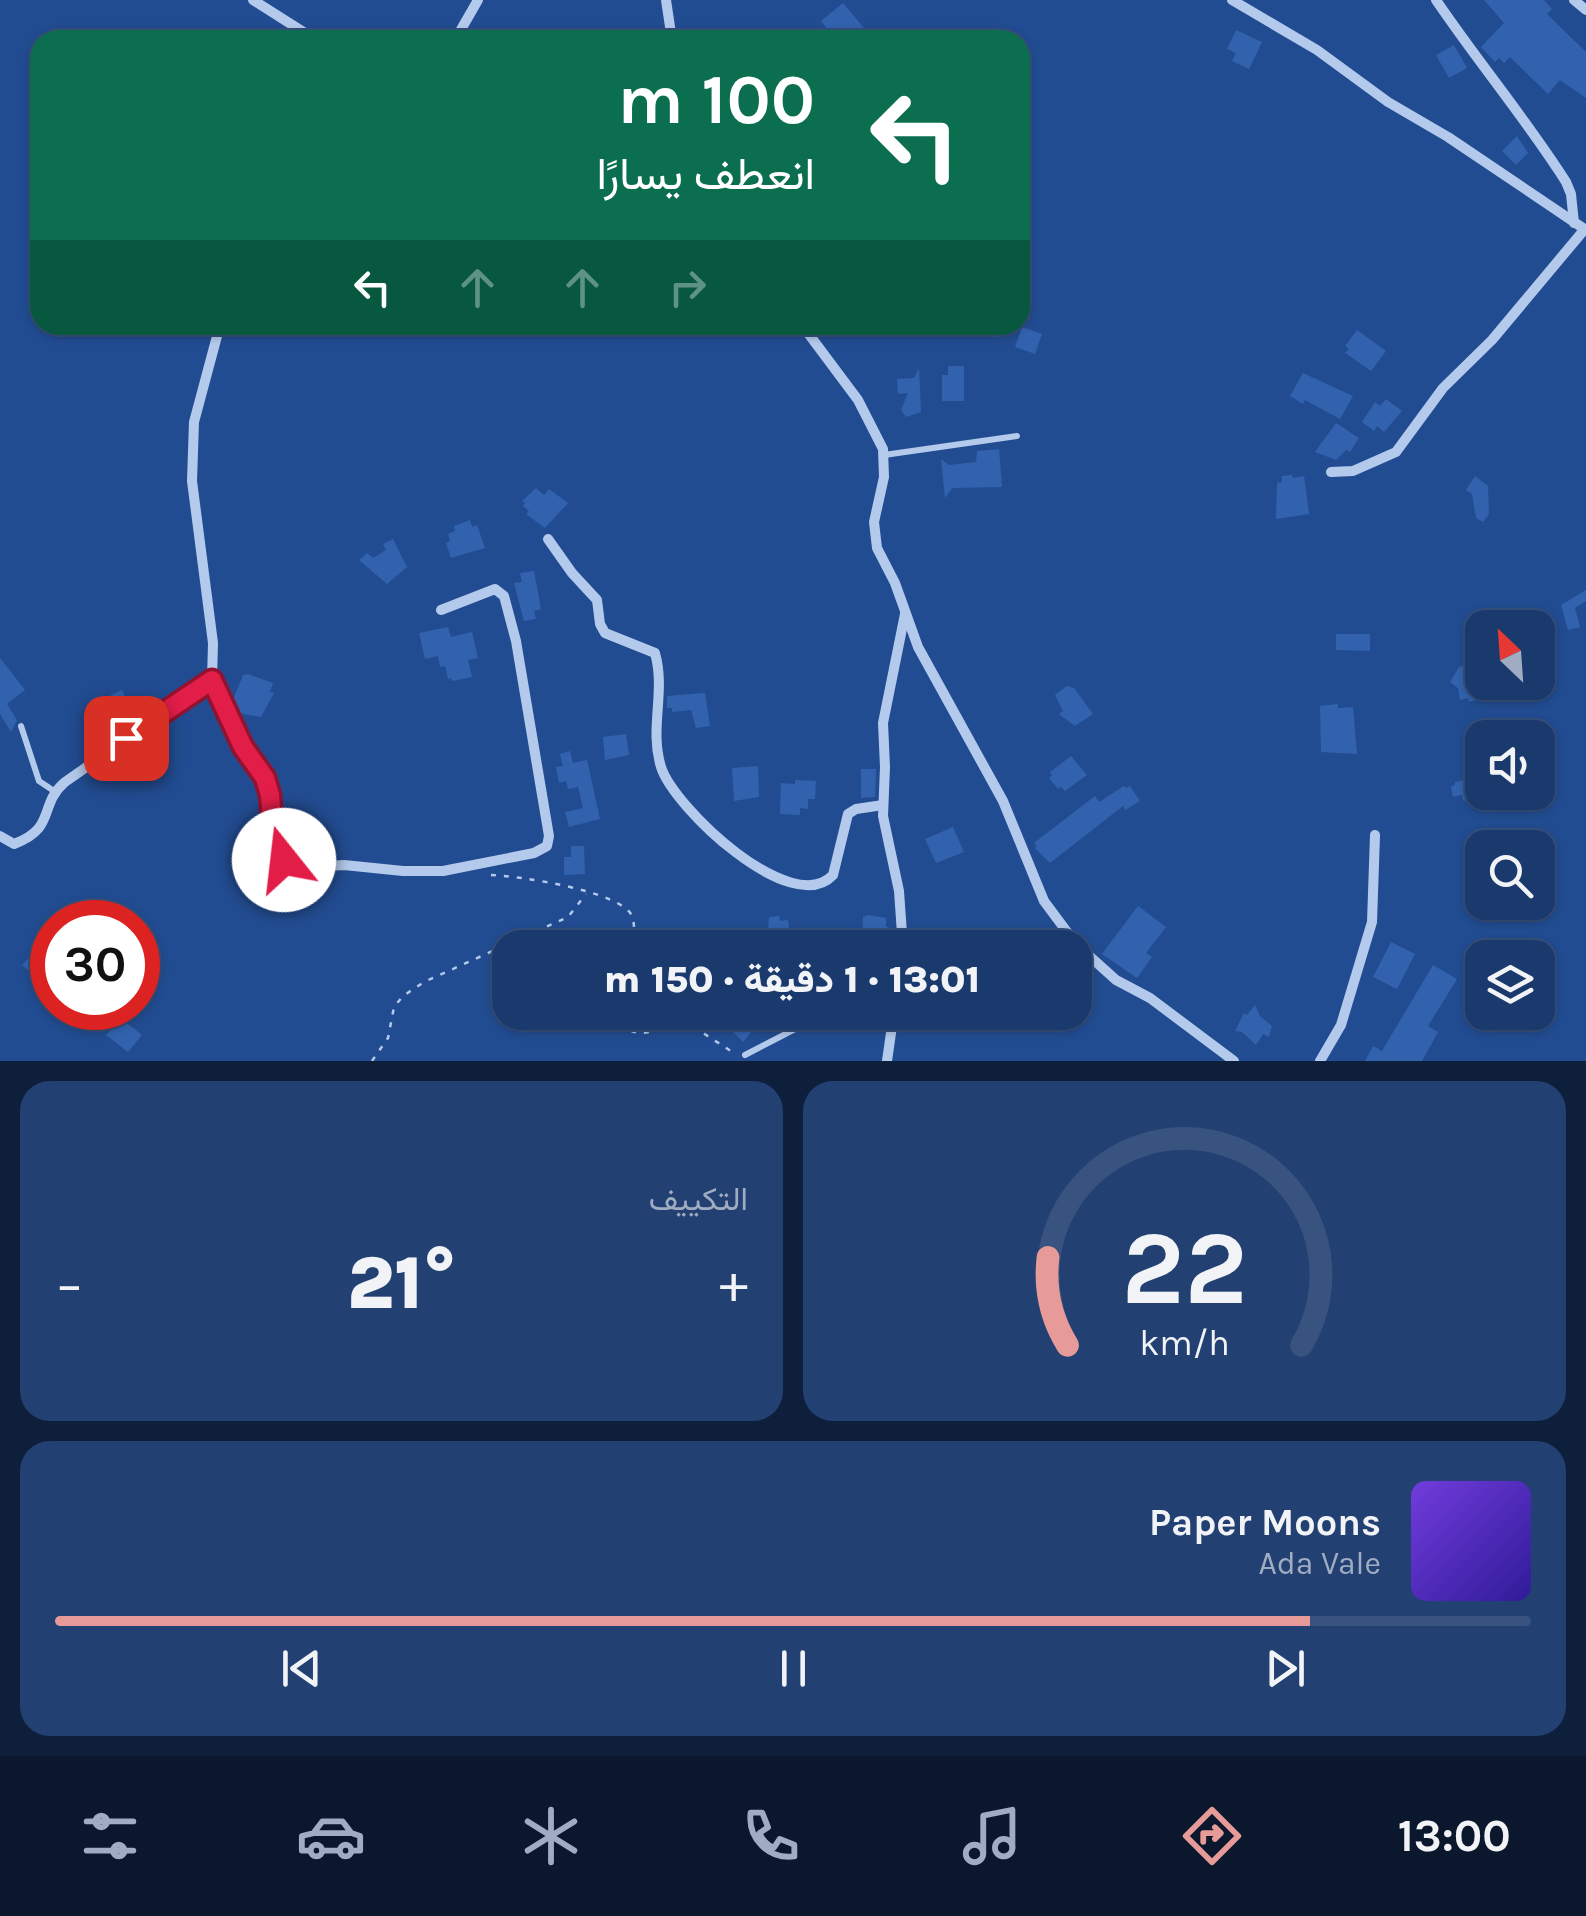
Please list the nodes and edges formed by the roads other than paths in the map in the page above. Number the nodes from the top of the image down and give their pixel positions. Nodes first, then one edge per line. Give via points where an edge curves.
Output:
1 (253, 0) edge
2 (478, 0) edge
3 (666, 0) edge
4 (1232, 0) edge
5 (1436, 0) edge
6 (1574, 0) edge
7 (1586, 10) edge
8 (300, 30) edge
9 (461, 30) edge
10 (670, 30) edge
11 (1581, 228) edge
12 (217, 335) edge
13 (809, 335) edge
14 (1017, 436) dead end
15 (884, 455) junction
16 (1330, 472) dead end
17 (548, 539) dead end
18 (440, 610) dead end
19 (905, 614) junction
20 (212, 680) junction
21 (22, 726) dead end
22 (54, 791) junction
23 (883, 805) junction
24 (1375, 834) dead end
25 (0, 836) edge
26 (903, 930) edge
27 (794, 1030) edge
28 (891, 1030) edge
29 (746, 1055) road end
30 (887, 1061) edge
31 (1234, 1061) edge
32 (1320, 1061) edge

1 - 8 street
2 - 9 street
3 - 10 street
4 - 11 street
5 - 11 street via 1566,182
6 - 7 street
11 - 16 street via 1396,452 1354,472
12 - 20 street via 194,422 192,481
13 - 15 street via 858,400
14 - 15 lane
15 - 19 street via 875,535
17 - 23 street via 597,600 605,633 655,653 661,769 726,846 790,881 827,882 848,814
18 - 20 street via 485,591 504,596 549,836 547,846 534,853 403,872 284,860 274,845 265,778
19 - 23 street via 883,723
19 - 31 street via 1060,925 1116,980
20 - 22 street
21 - 22 lane via 40,781
22 - 25 street via 35,836 14,844
23 - 26 street
24 - 32 street via 1372,922 1341,1025
27 - 29 lane
28 - 30 street

